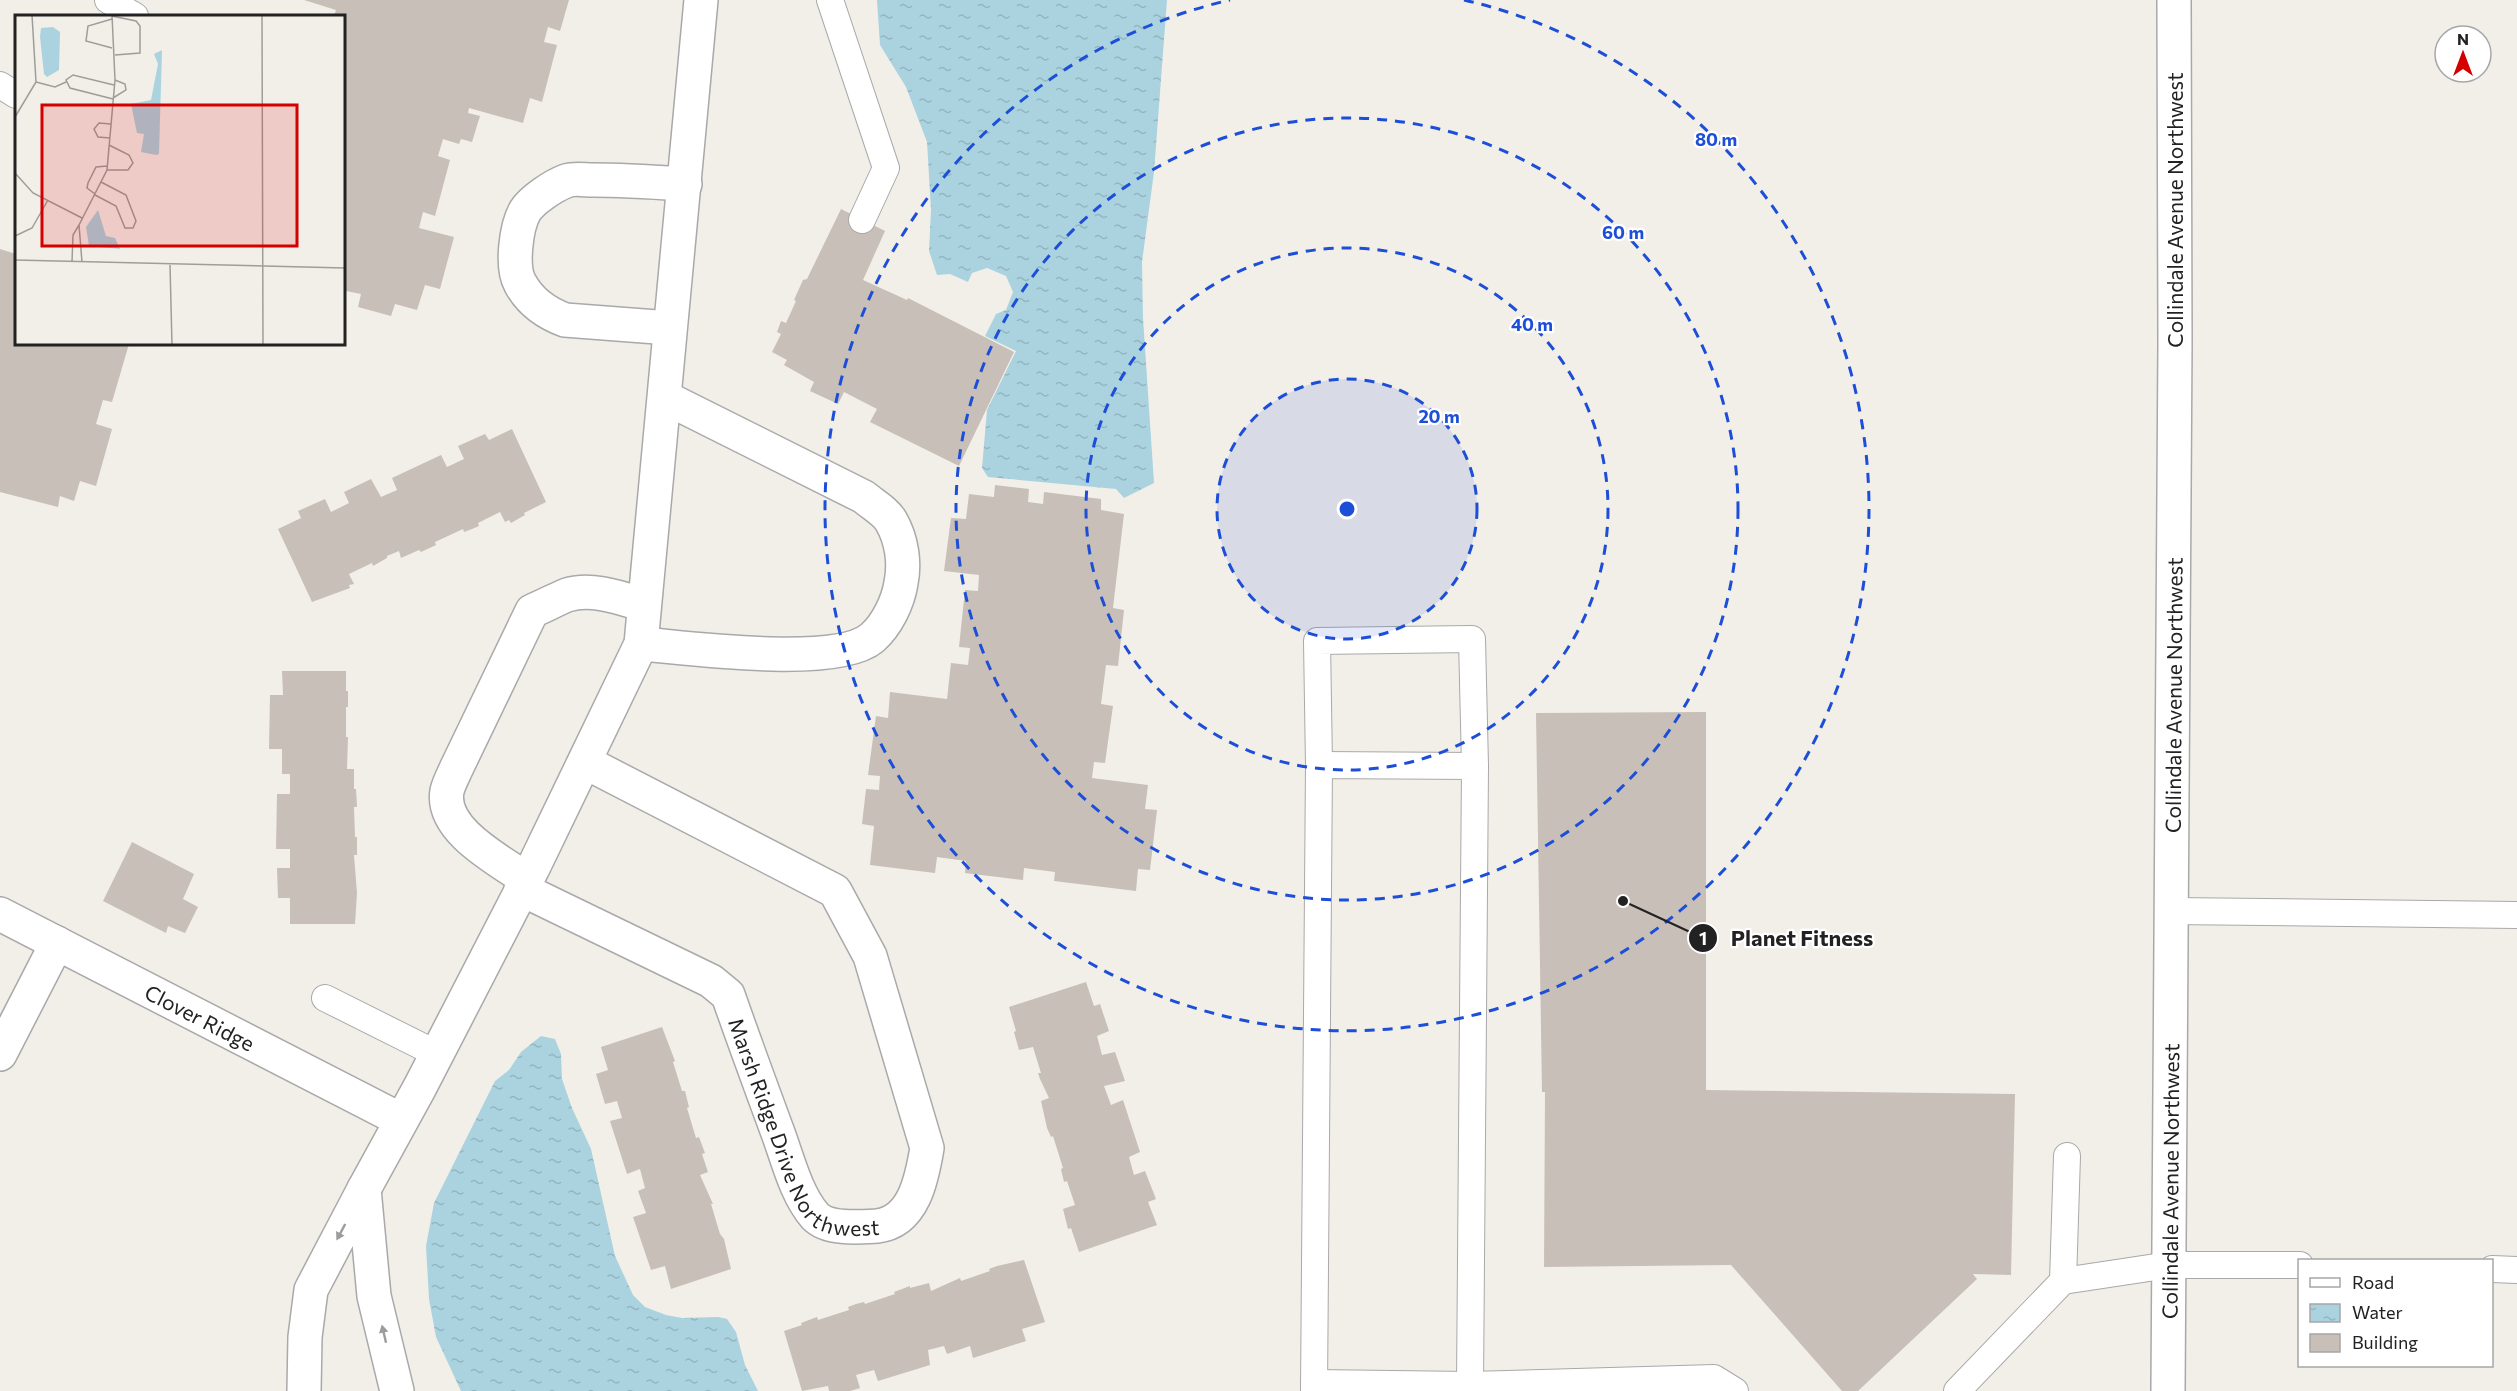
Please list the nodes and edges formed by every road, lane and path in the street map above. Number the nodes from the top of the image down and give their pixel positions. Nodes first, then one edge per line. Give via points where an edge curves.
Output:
1 (108, 0) edge
2 (701, 0) edge
3 (830, 0) edge
4 (2174, 0) edge
5 (133, 15) edge
6 (0, 85) edge
7 (15, 95) edge
8 (685, 184) junction
9 (862, 220) dead end
10 (670, 328) junction
11 (666, 398) junction
12 (644, 605) junction
13 (641, 644) junction
14 (585, 762) junction
15 (1319, 765) junction
16 (1474, 766) junction
17 (524, 884) junction
18 (2171, 911) junction
19 (0, 914) edge
20 (2517, 915) edge
21 (57, 943) junction
22 (325, 998) dead end
23 (0, 1054) edge
24 (437, 1054) junction
25 (401, 1120) junction
26 (2067, 1156) dead end
27 (364, 1189) junction
28 (2169, 1265) junction
29 (2298, 1265) edge
30 (2493, 1269) edge
31 (2517, 1270) edge
32 (2063, 1281) junction
33 (1470, 1385) junction
34 (1314, 1387) edge
35 (304, 1391) edge
36 (397, 1391) edge
37 (1735, 1391) edge
38 (1957, 1391) edge
39 (2168, 1391) edge

1 - 5 lane
2 - 8 street
3 - 9 lane via 886,168
4 - 18 street, Collindale Avenue Northwest
6 - 7 lane
8 - 10 street
8 - 10 street via 567,180 525,211 518,237 516,272 520,284 551,315 565,320
10 - 11 street
11 - 12 street
11 - 13 street via 864,497 890,520 902,549 903,576 897,604 871,639 850,647 795,656
12 - 13 street
12 - 17 street, Marsh Ridge Drive Northwest via 587,593 570,594 532,611 456,769 447,791 450,818 469,839
13 - 14 street
14 - 17 street
14 - 17 street, Marsh Ridge Drive Northwest via 835,891 870,956 927,1148 921,1180 902,1215 889,1223 843,1228 816,1218 797,1185 728,995 711,981
15 - 16 lane
15 - 16 lane via 1317,641 1472,639
15 - 34 lane
16 - 33 lane
17 - 24 street
18 - 20 lane
18 - 28 street, Collindale Avenue Northwest
19 - 21 street, Clover Ridge
21 - 23 street
21 - 25 street, Clover Ridge
22 - 24 lane
24 - 25 street
25 - 27 street
26 - 32 lane
27 -> 35 street via 310,1290
36 -> 27 street via 374,1296
28 - 29 lane
28 - 32 lane
28 - 39 street, Collindale Avenue Northwest
30 - 31 lane
32 - 38 lane
33 - 34 lane
33 - 37 lane via 1714,1378

